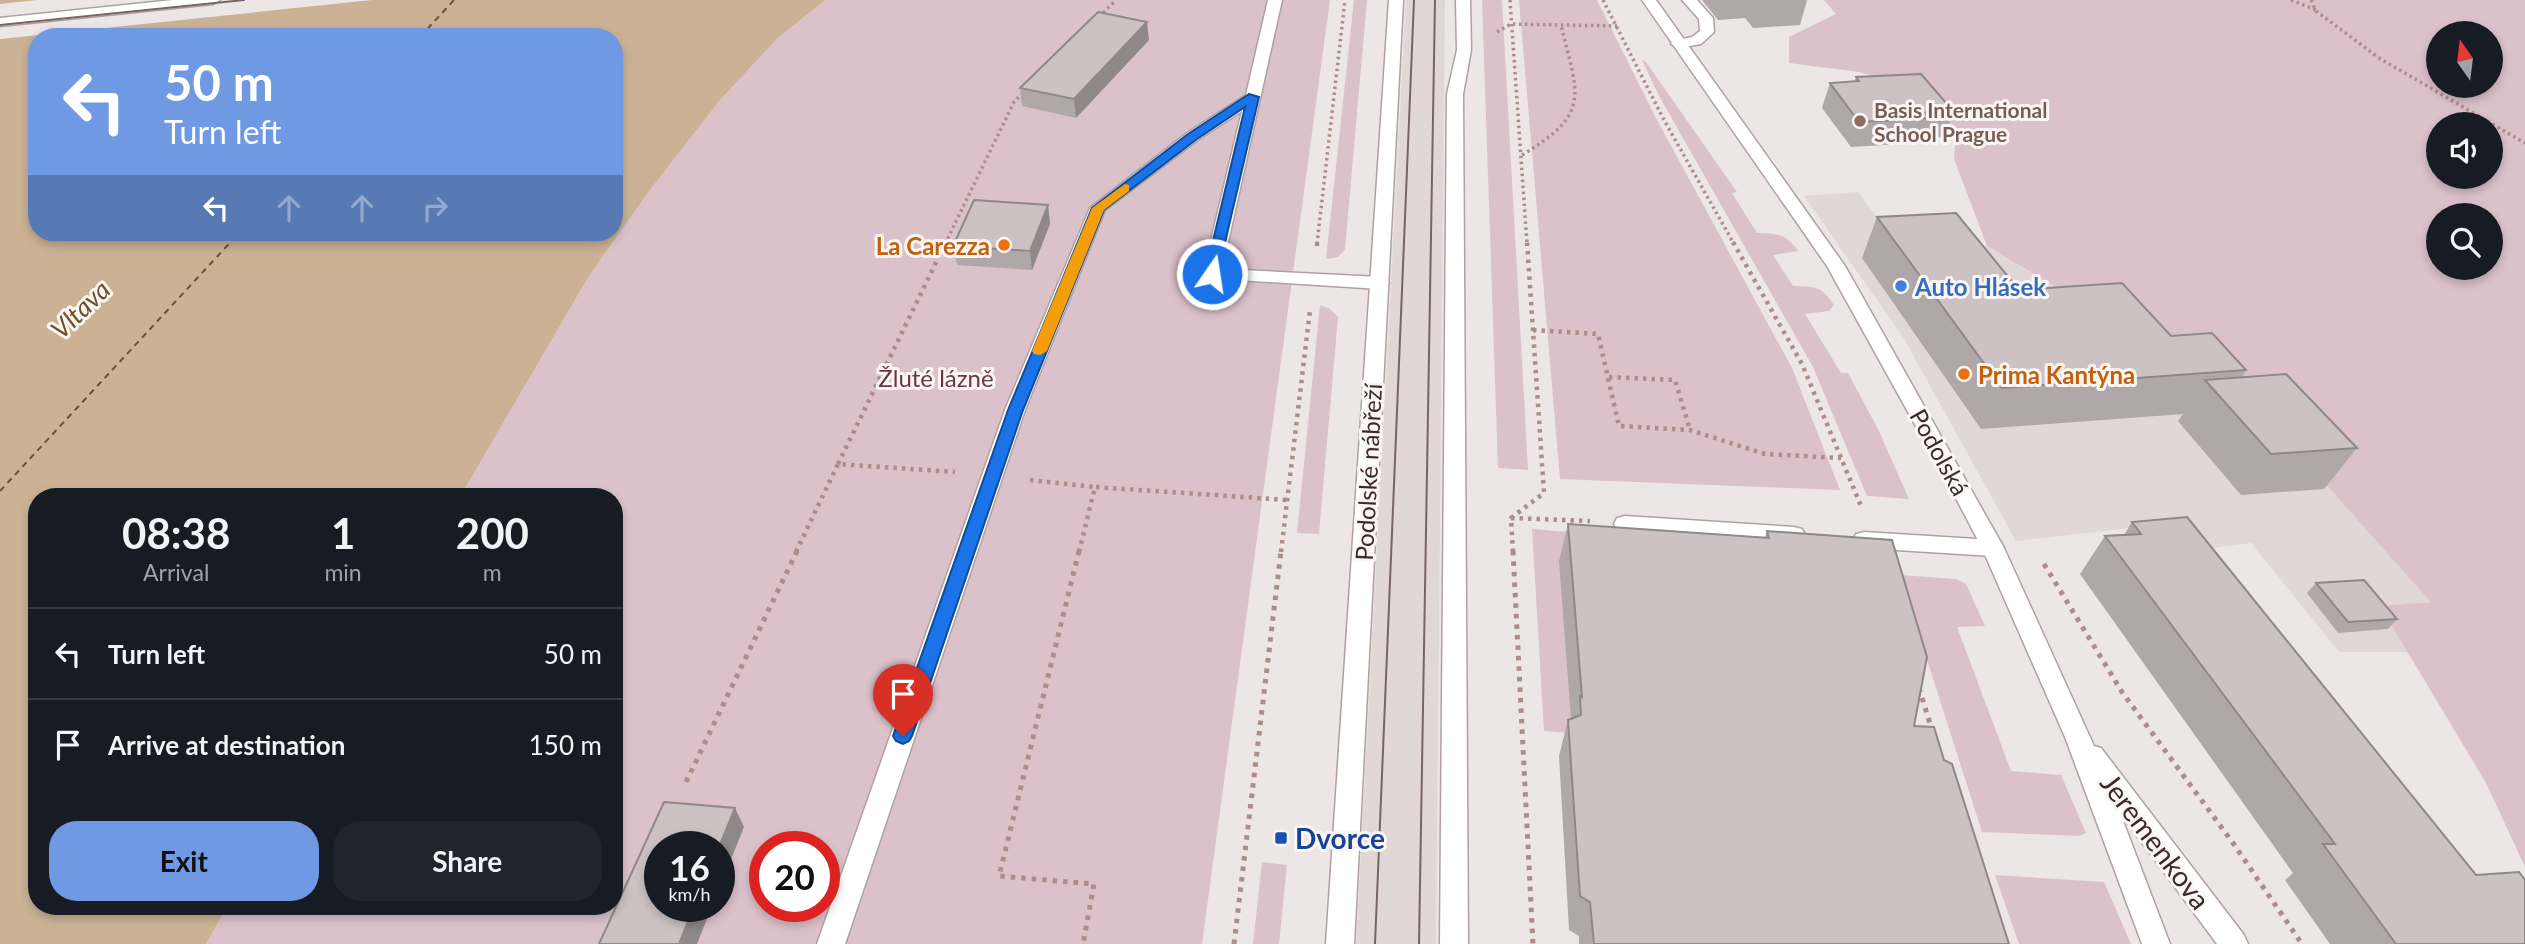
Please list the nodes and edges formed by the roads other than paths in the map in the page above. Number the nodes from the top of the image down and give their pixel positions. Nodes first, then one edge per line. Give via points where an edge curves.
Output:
1 (214, 0) edge
2 (1275, 0) edge
3 (1396, 0) edge
4 (1463, 0) edge
5 (1648, 0) edge
6 (1689, 0) edge
7 (0, 22) edge
8 (1678, 44) junction
9 (1254, 97) junction
10 (1380, 283) junction
11 (1625, 524) road end
12 (1819, 537) edge
13 (1847, 539) edge
14 (1993, 548) junction
15 (2078, 737) junction
16 (831, 944) edge
17 (1340, 944) edge
18 (1454, 944) edge
19 (2156, 944) edge
20 (2234, 944) edge

1 - 7 main road
2 - 9 main road
3 - 10 main road, Podolské nábřeží
4 - 18 main road via 1464,50 1455,94
5 - 8 main road, Podolská
6 - 8 main road via 1706,18 1707,32 1696,41
8 - 14 main road, Podolská via 1836,266
9 - 10 main road via 1212,274
9 - 16 main road via 1193,136 1098,208 1015,410
10 - 17 main road, Podolské nábřeží
11 - 12 main road
13 - 14 main road
14 - 15 main road, Podolská
15 - 19 main road, Podolská
15 - 20 main road, Jeremenkova

